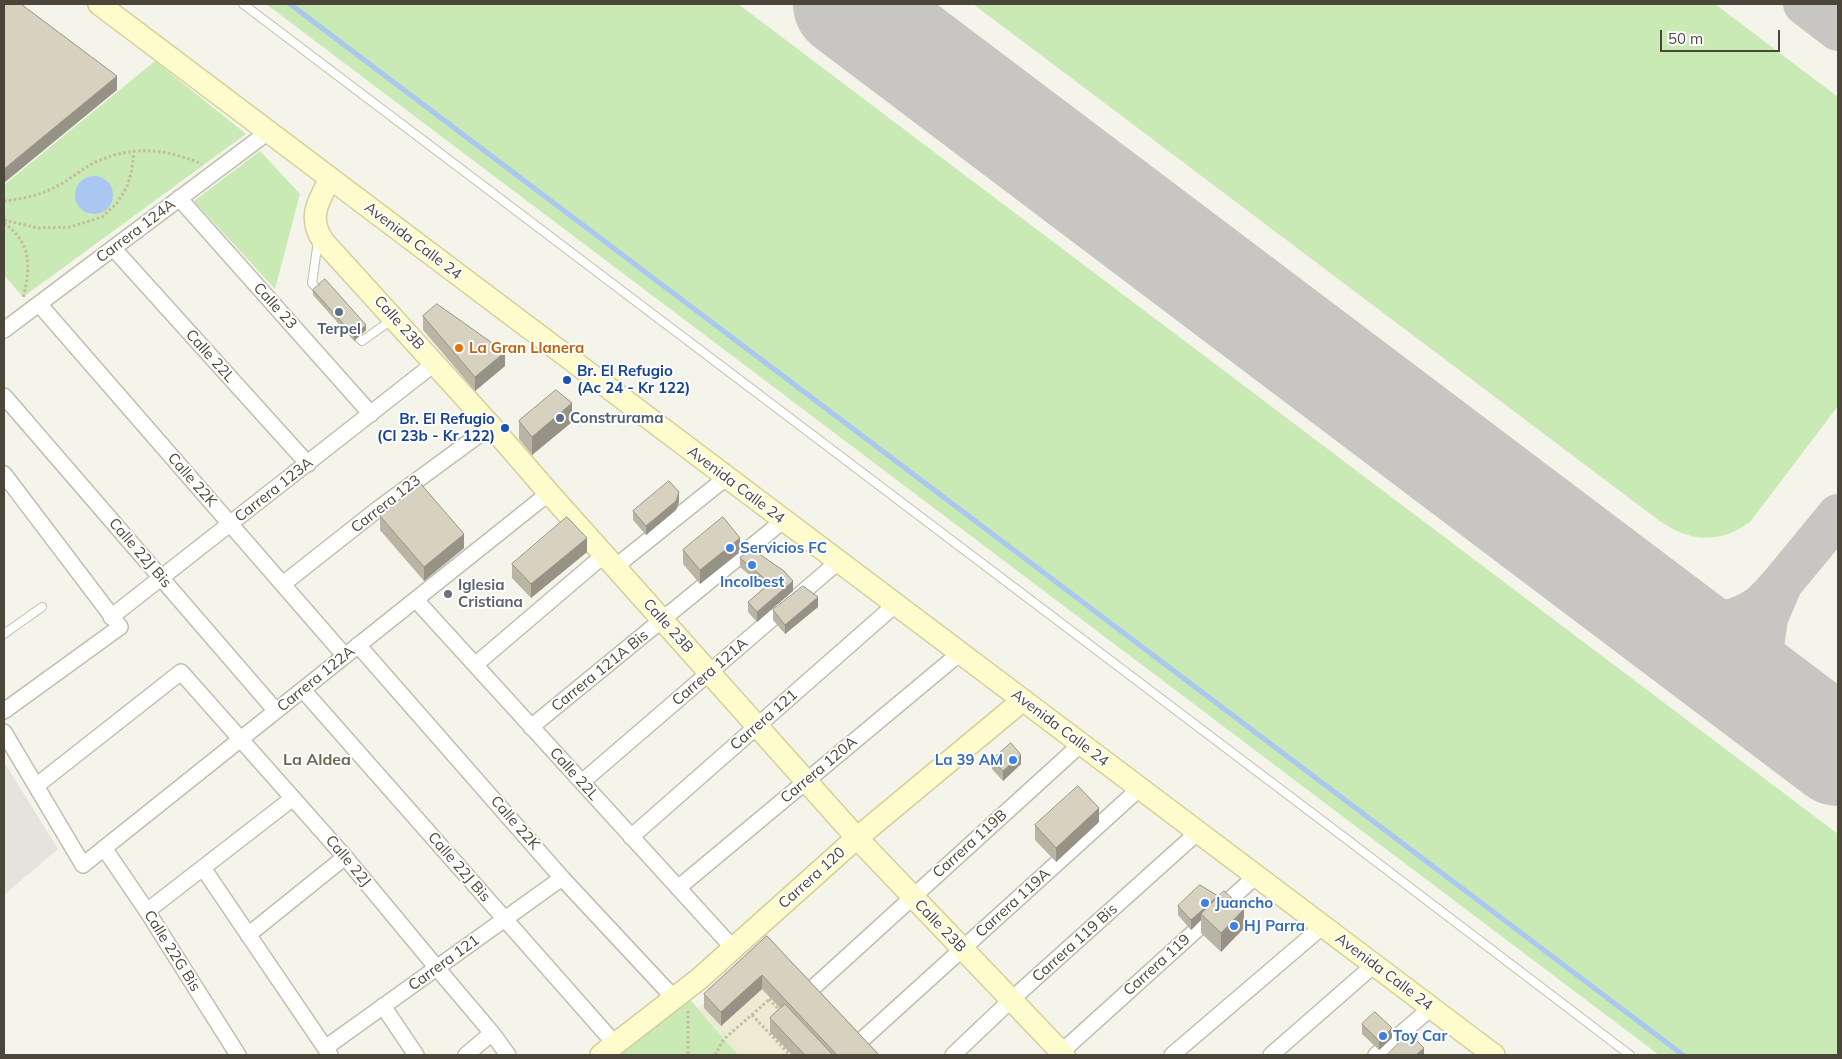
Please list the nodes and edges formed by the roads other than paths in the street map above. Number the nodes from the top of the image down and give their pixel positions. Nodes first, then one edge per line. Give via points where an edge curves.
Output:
1 (99, 4) edge
2 (243, 4) edge
3 (268, 132) junction
4 (330, 179) junction
5 (179, 198) junction
6 (319, 234) junction
7 (113, 248) junction
8 (318, 290) edge
9 (39, 304) junction
10 (394, 318) junction
11 (4, 330) edge
12 (358, 337) edge
13 (436, 363) junction
14 (4, 396) edge
15 (371, 414) junction
16 (491, 426) junction
17 (308, 464) junction
18 (4, 474) edge
19 (727, 477) junction
20 (549, 493) junction
21 (784, 520) junction
22 (230, 524) junction
23 (609, 561) junction
24 (839, 561) junction
25 (161, 578) junction
26 (283, 584) junction
27 (416, 600) junction
28 (896, 604) junction
29 (42, 607) dead end
30 (662, 620) junction
31 (116, 622) junction
32 (4, 634) edge
33 (358, 646) junction
34 (960, 653) junction
35 (345, 656) junction
36 (475, 665) junction
37 (709, 673) junction
38 (303, 690) junction
39 (1023, 700) junction
40 (4, 711) edge
41 (276, 711) junction
42 (757, 726) junction
43 (532, 727) junction
44 (4, 732) edge
45 (241, 739) junction
46 (1081, 744) junction
47 (806, 781) junction
48 (582, 782) junction
49 (36, 786) junction
50 (1140, 788) junction
51 (293, 798) junction
52 (1198, 832) junction
53 (631, 837) junction
54 (857, 838) junction
55 (104, 848) junction
56 (345, 857) junction
57 (203, 868) junction
58 (1256, 876) junction
59 (562, 878) junction
60 (678, 888) junction
61 (912, 896) junction
62 (147, 911) junction
63 (505, 919) junction
64 (1323, 926) junction
65 (248, 936) junction
66 (733, 948) junction
67 (962, 948) junction
68 (1374, 965) junction
69 (436, 968) junction
70 (815, 986) edge
71 (681, 993) junction
72 (1011, 1000) junction
73 (384, 1006) junction
74 (1431, 1008) junction
75 (492, 1033) junction
76 (864, 1038) edge
77 (608, 1050) edge
78 (328, 1052) edge
79 (1061, 1054) edge
80 (1489, 1054) edge
81 (238, 1055) edge
82 (416, 1055) edge
83 (466, 1055) edge
84 (508, 1055) edge
85 (953, 1055) edge
86 (1172, 1055) edge
87 (1271, 1055) edge
88 (1376, 1055) edge
89 (1630, 1055) edge

1 - 3 main road, Avenida Calle 24
2 - 89 lane
3 - 4 main road, Avenida Calle 24
3 - 5 street, Carrera 124A
4 - 6 main road via 315,217
4 - 19 main road, Avenida Calle 24
5 - 7 street, Carrera 124A
5 - 15 street, Calle 23
6 - 8 lane via 312,274 312,283
6 - 10 main road, Calle 23B
7 - 9 street, Carrera 124A
7 - 17 street, Calle 22L
9 - 11 street, Carrera 124A
9 - 22 street, Calle 22K
10 - 12 lane via 362,341
10 - 13 main road, Calle 23B
13 - 15 street, Carrera 123A
13 - 16 main road, Calle 23B
14 - 25 street, Calle 22J Bis
15 - 17 street, Carrera 123A
16 - 20 main road, Calle 23B
16 - 26 street, Carrera 123
17 - 22 street, Carrera 123A
18 - 31 street
19 - 21 main road, Avenida Calle 24
19 - 23 street
20 - 23 main road, Calle 23B
20 - 27 street, Carrera 122A
21 - 24 main road, Avenida Calle 24
21 - 30 street, Carrera 121A Bis
22 - 25 street, Carrera 123A
22 - 26 street, Calle 22K
23 - 30 main road, Calle 23B
23 - 36 street
24 - 28 main road, Avenida Calle 24
24 - 37 street, Carrera 121A
25 - 31 street, Carrera 123A
25 - 41 street, Calle 22J Bis
26 - 35 street, Calle 22K
27 - 33 street, Carrera 122A
27 - 36 street, Calle 22L
28 - 34 main road, Avenida Calle 24
28 - 42 street, Carrera 121
29 - 32 lane
30 - 37 main road, Calle 23B
30 - 43 street, Carrera 121A Bis
31 - 40 street, Carrera 123A
33 - 35 street, Carrera 122A
33 - 59 street, Calle 22K
34 - 39 main road, Avenida Calle 24
34 - 47 street, Carrera 120A
35 - 38 street, Carrera 122A
36 - 43 street, Calle 22L
37 - 42 main road, Calle 23B
37 - 48 street, Carrera 121A
38 - 41 street, Carrera 122A
38 - 63 street, Calle 22J Bis
39 - 46 main road, Avenida Calle 24
39 - 54 main road, Carrera 120
41 - 45 street, Carrera 122A
42 - 47 main road, Calle 23B
42 - 53 street, Carrera 121
43 - 48 street, Calle 22L
44 - 49 street
45 - 49 street, Calle 22J via 181,672
45 - 51 street, Calle 22J
45 - 55 street, Carrera 122A
46 - 50 main road, Avenida Calle 24
46 - 61 street, Carrera 119B
47 - 54 main road, Calle 23B
47 - 60 street, Carrera 120A
48 - 53 street, Calle 22L
49 - 55 street, Carrera 122A via 83,865
50 - 52 main road, Avenida Calle 24
50 - 67 street, Carrera 119A
51 - 56 street, Calle 22J
51 - 57 street
52 - 58 main road, Avenida Calle 24
52 - 72 street, Carrera 119 Bis
53 - 60 street, Calle 22L
54 - 61 main road, Calle 23B
54 - 66 main road, Carrera 120
55 - 62 street, Calle 22G Bis
56 - 65 street
56 - 69 street, Calle 22J
57 - 62 street
57 - 65 street
58 - 64 main road, Avenida Calle 24
58 - 79 street, Carrera 119
59 - 63 street, Carrera 121
59 - 71 street, Calle 22K
60 - 66 street, Calle 22L
61 - 67 main road, Calle 23B
61 - 70 street, Carrera 119B
62 - 81 street, Calle 22G Bis
63 - 69 street, Carrera 121
63 - 77 street, Calle 22J Bis
64 - 68 main road, Avenida Calle 24
64 - 86 street
65 - 78 street
66 - 71 main road, Carrera 120
67 - 72 main road, Calle 23B
67 - 76 street, Carrera 119A
68 - 74 main road, Avenida Calle 24
68 - 87 street
69 - 73 street, Carrera 121
69 - 75 street, Calle 22J
71 - 77 main road, Carrera 120
72 - 79 main road, Calle 23B
72 - 85 street, Carrera 119 Bis
73 - 78 street, Carrera 121
73 - 82 street
74 - 80 main road, Avenida Calle 24
74 - 88 street
75 - 83 street
75 - 84 street, Calle 22J

